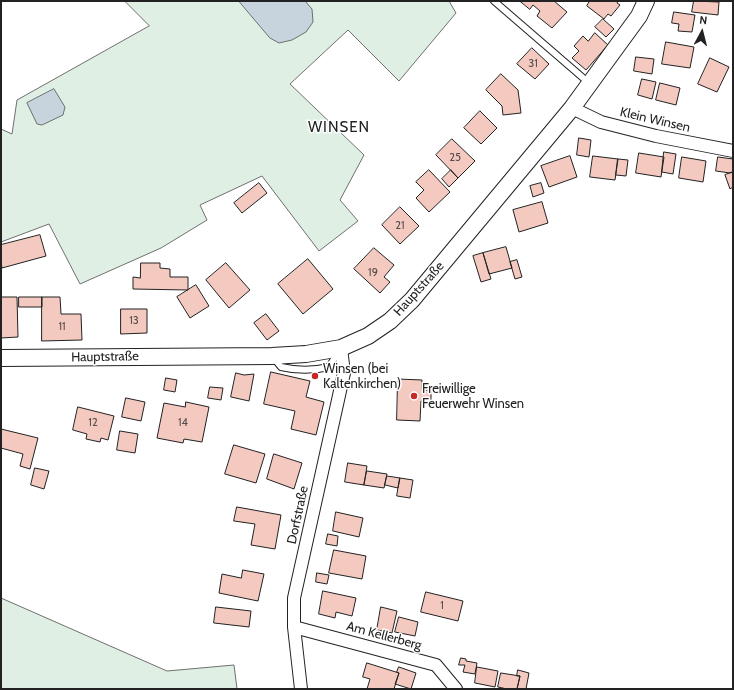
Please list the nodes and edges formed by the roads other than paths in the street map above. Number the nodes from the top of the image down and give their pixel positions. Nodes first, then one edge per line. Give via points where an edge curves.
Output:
1 (494, 1) edge
2 (646, 1) edge
3 (590, 84) junction
4 (572, 108) junction
5 (733, 151) edge
6 (340, 348) junction
7 (1, 358) edge
8 (294, 627) junction
9 (301, 689) edge
10 (456, 689) edge

1 - 3 lane
2 - 3 street, Hauptstraße via 640,16
3 - 4 street, Hauptstraße
4 - 5 street, Klein Winsen via 602,122
4 - 6 street, Hauptstraße via 412,300 390,321 368,336
6 - 7 street, Hauptstraße via 272,356
6 - 8 street, Dorfstraße via 344,372 294,598
8 - 9 street, Dorfstraße
8 - 10 street, Am Kellerberg via 436,664

